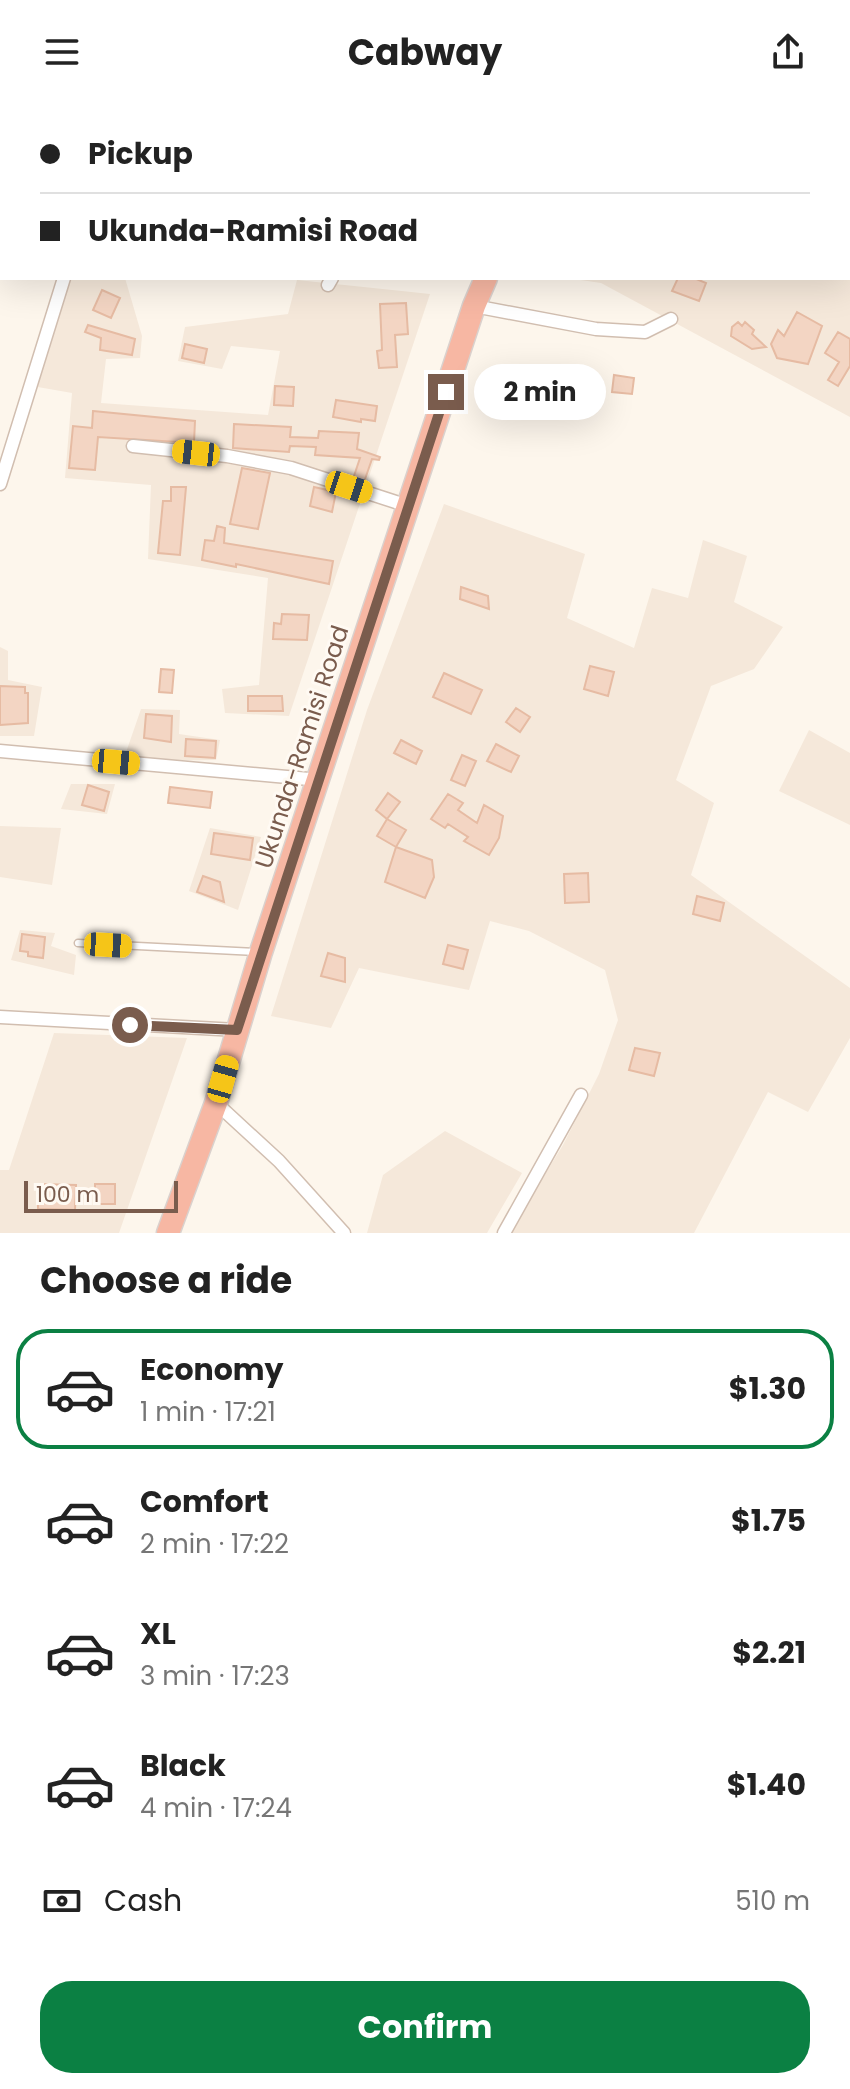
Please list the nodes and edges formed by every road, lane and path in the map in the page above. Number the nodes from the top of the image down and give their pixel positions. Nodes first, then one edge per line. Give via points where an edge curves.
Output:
1 (63, 280) edge
2 (485, 280) edge
3 (474, 306) junction
4 (671, 319) dead end
5 (133, 446) dead end
6 (0, 484) edge
7 (408, 506) junction
8 (0, 751) edge
9 (320, 780) junction
10 (78, 943) dead end
11 (261, 952) junction
12 (0, 1017) edge
13 (237, 1030) junction
14 (581, 1095) dead end
15 (216, 1103) junction
16 (168, 1233) edge
17 (344, 1233) edge
18 (504, 1233) edge

1 - 6 street
2 - 3 highway, Ukunda-Ramisi Road
3 - 4 street via 596,329 645,332
3 - 7 highway, Ukunda-Ramisi Road
5 - 7 street via 291,468
7 - 9 highway, Ukunda-Ramisi Road
8 - 9 street
9 - 11 highway, Ukunda-Ramisi Road
10 - 11 lane
11 - 13 highway, Ukunda-Ramisi Road
12 - 13 street
13 - 15 highway, Ukunda-Ramisi Road
14 - 18 street
15 - 16 highway, Ukunda-Ramisi Road
15 - 17 street via 292,1174

